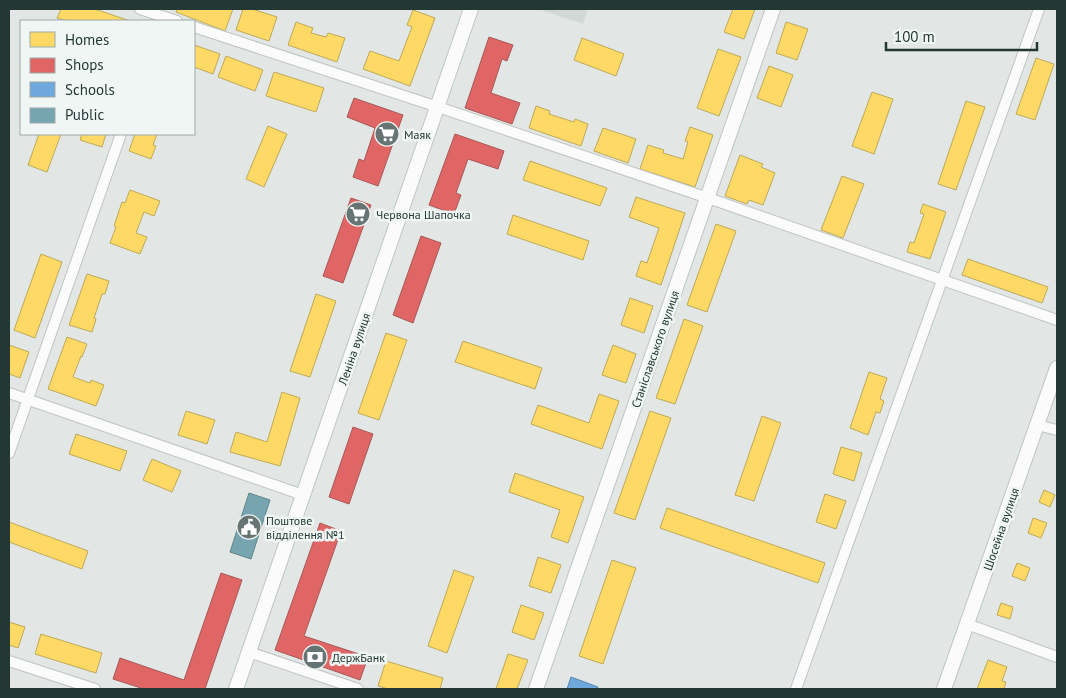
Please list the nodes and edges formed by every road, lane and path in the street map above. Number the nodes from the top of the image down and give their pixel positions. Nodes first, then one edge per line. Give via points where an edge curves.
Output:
1 (140, 9) edge
2 (471, 9) edge
3 (773, 9) edge
4 (1039, 9) edge
5 (162, 15) edge
6 (174, 20) edge
7 (195, 27) edge
8 (438, 107) junction
9 (121, 135) edge
10 (708, 198) junction
11 (942, 280) junction
12 (1057, 320) edge
13 (1057, 368) edge
14 (9, 394) edge
15 (27, 400) junction
16 (1037, 424) junction
17 (1057, 430) edge
18 (9, 453) edge
19 (303, 495) junction
20 (967, 624) junction
21 (249, 652) junction
22 (1057, 657) edge
23 (9, 660) edge
24 (95, 689) edge
25 (236, 689) edge
26 (358, 689) edge
27 (536, 689) edge
28 (796, 689) edge
29 (944, 689) edge

1 - 5 street
2 - 8 street, Леніна вулиця
3 - 10 street, Станіславського вулиця
4 - 11 street
5 - 6 street
7 - 8 street
8 - 10 street
8 - 19 street, Леніна вулиця
9 - 15 street
10 - 11 street
10 - 27 street, Станіславського вулиця
11 - 12 street
11 - 28 street
13 - 16 street, Шосейна вулиця
14 - 15 street
15 - 18 street
15 - 19 street
16 - 17 street
16 - 20 street, Шосейна вулиця
19 - 21 street, Леніна вулиця
20 - 22 street
20 - 29 street, Шосейна вулиця
21 - 25 street, Леніна вулиця
21 - 26 street
23 - 24 street

